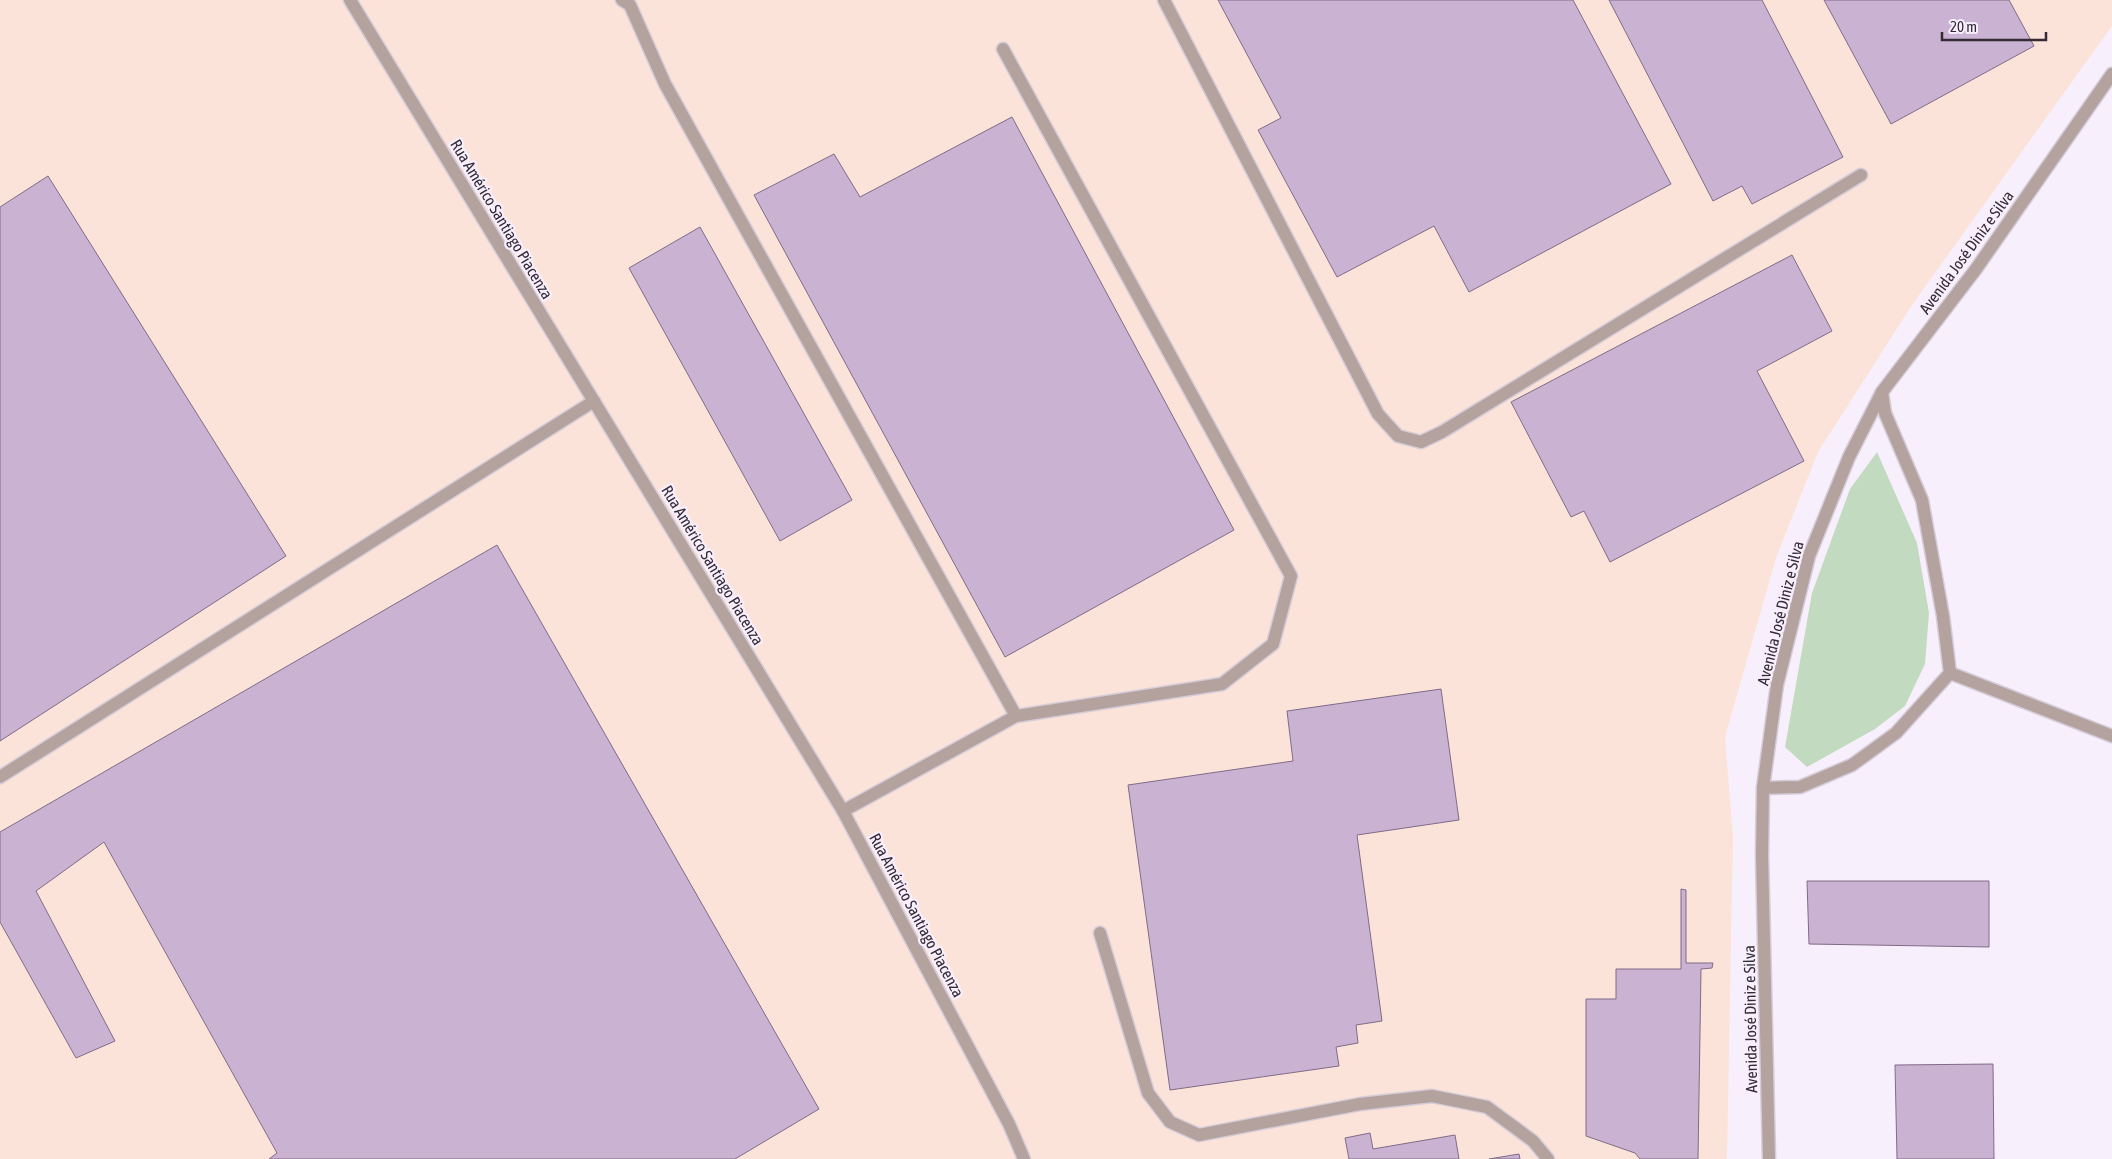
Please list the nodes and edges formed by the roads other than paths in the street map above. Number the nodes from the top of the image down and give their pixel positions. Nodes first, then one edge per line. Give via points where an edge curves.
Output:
1 (350, 0) edge
2 (622, 0) edge
3 (1164, 0) edge
4 (1003, 50) dead end
5 (2112, 74) edge
6 (1860, 175) dead end
7 (1882, 392) junction
8 (594, 401) junction
9 (1950, 673) junction
10 (1016, 716) junction
11 (2112, 736) edge
12 (0, 777) edge
13 (1763, 788) junction
14 (843, 811) junction
15 (1100, 933) dead end
16 (1024, 1159) edge
17 (1548, 1159) edge
18 (1769, 1159) edge

1 - 8 street, Rua Américo Santiago Piacenza
2 - 10 street via 630,5 665,84
3 - 6 street via 1378,414 1398,436 1421,442
4 - 10 street via 1291,576 1273,644 1222,684
5 - 7 street, Avenida José Diniz e Silva via 1976,269
7 - 9 street via 1885,413 1922,500
7 - 13 street, Avenida José Diniz e Silva via 1849,457 1808,556 1777,685
8 - 12 street
8 - 14 street, Rua Américo Santiago Piacenza
9 - 11 street
9 - 13 street via 1896,733 1852,765 1800,787
10 - 14 street
13 - 18 street, Avenida José Diniz e Silva
14 - 16 street, Rua Américo Santiago Piacenza via 1009,1124
15 - 17 street via 1148,1093 1170,1122 1199,1135 1360,1104 1432,1096 1487,1107 1533,1141

